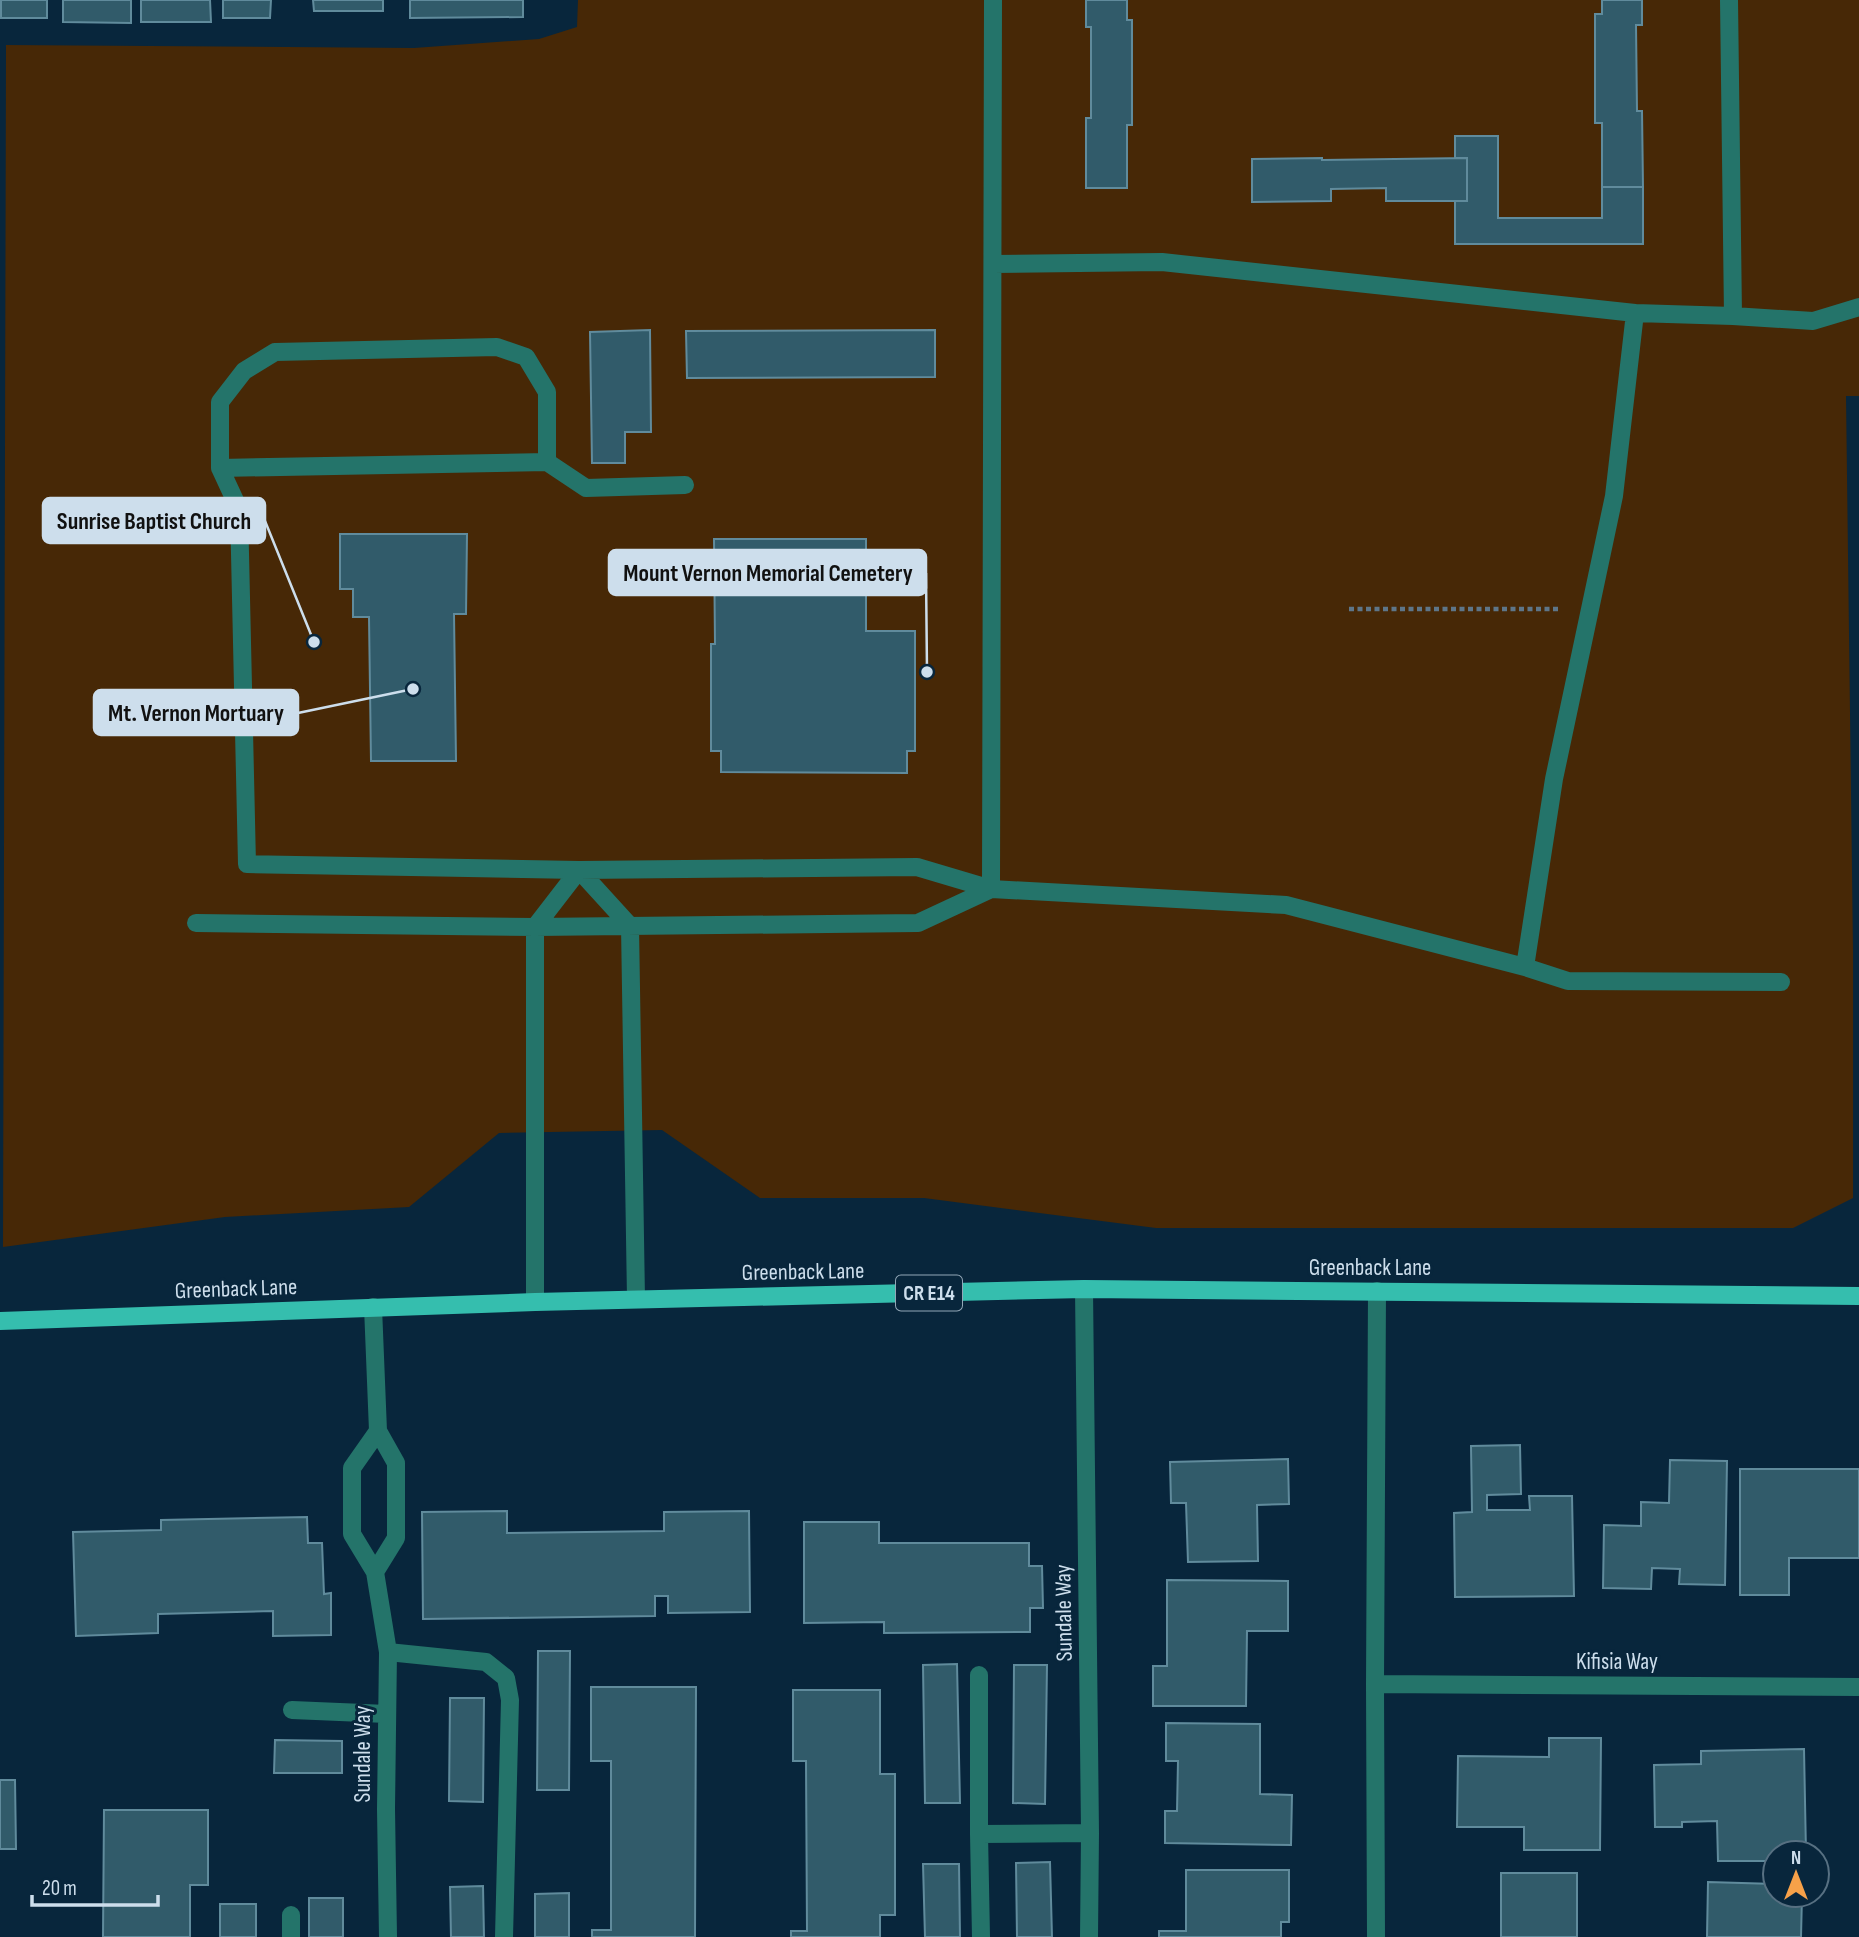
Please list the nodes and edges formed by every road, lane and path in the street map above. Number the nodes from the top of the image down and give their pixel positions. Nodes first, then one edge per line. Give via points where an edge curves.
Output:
1 (993, 0) edge
2 (1729, 0) edge
3 (993, 264) junction
4 (1859, 307) edge
5 (1635, 313) junction
6 (1733, 316) junction
7 (547, 462) junction
8 (220, 468) junction
9 (685, 485) dead end
10 (1349, 609) dead end
11 (1591, 609) junction
12 (579, 870) junction
13 (991, 889) junction
14 (196, 923) dead end
15 (629, 926) junction
16 (535, 927) junction
17 (1525, 967) junction
18 (1781, 982) dead end
19 (1084, 1289) junction
20 (1377, 1291) junction
21 (1859, 1296) edge
22 (636, 1299) junction
23 (535, 1302) junction
24 (373, 1307) junction
25 (0, 1321) edge
26 (378, 1431) junction
27 (375, 1572) junction
28 (388, 1652) junction
29 (979, 1675) dead end
30 (1375, 1684) junction
31 (1859, 1687) edge
32 (292, 1710) dead end
33 (387, 1714) junction
34 (979, 1833) junction
35 (1090, 1833) junction
36 (291, 1915) dead end
37 (291, 1937) edge
38 (388, 1937) edge
39 (505, 1937) edge
40 (981, 1937) edge
41 (1089, 1937) edge
42 (1376, 1937) edge

1 - 3 street
2 - 6 street
3 - 5 street via 1162,262
3 - 13 street
4 - 6 street via 1813,321
5 - 6 street
5 - 11 street via 1614,496
7 - 8 street
7 - 8 street via 547,392 526,357 497,347 275,352 244,371 220,402
7 - 9 street via 586,488
8 - 12 street via 239,509 247,864
10 - 11 path
11 - 17 street via 1554,779
12 - 13 street via 917,867
12 - 15 street
12 - 16 street
13 - 15 street via 918,923
13 - 17 street via 1286,905
14 - 16 street
15 - 16 street
15 - 22 street
16 - 23 street
17 - 18 street via 1568,981
19 - 20 main road, Greenback Lane / CR E14
19 - 22 main road, Greenback Lane / CR E14
19 - 35 street, Sundale Way
20 - 21 main road, Greenback Lane / CR E14
20 - 30 street
22 - 23 main road, Greenback Lane / CR E14
23 - 24 main road, Greenback Lane / CR E14
24 - 25 main road, Greenback Lane / CR E14
24 - 26 street
26 - 27 street via 397,1464 396,1538
26 - 27 street, Sundale Way via 352,1468 352,1534
27 - 28 street, Sundale Way
28 - 33 street, Sundale Way
28 - 39 street via 486,1662 506,1678 510,1700
29 - 34 street
30 - 31 street, Kifisia Way
30 - 42 street
32 - 33 street
33 - 38 street, Sundale Way
34 - 35 street
34 - 40 street
35 - 41 street, Sundale Way
36 - 37 street

